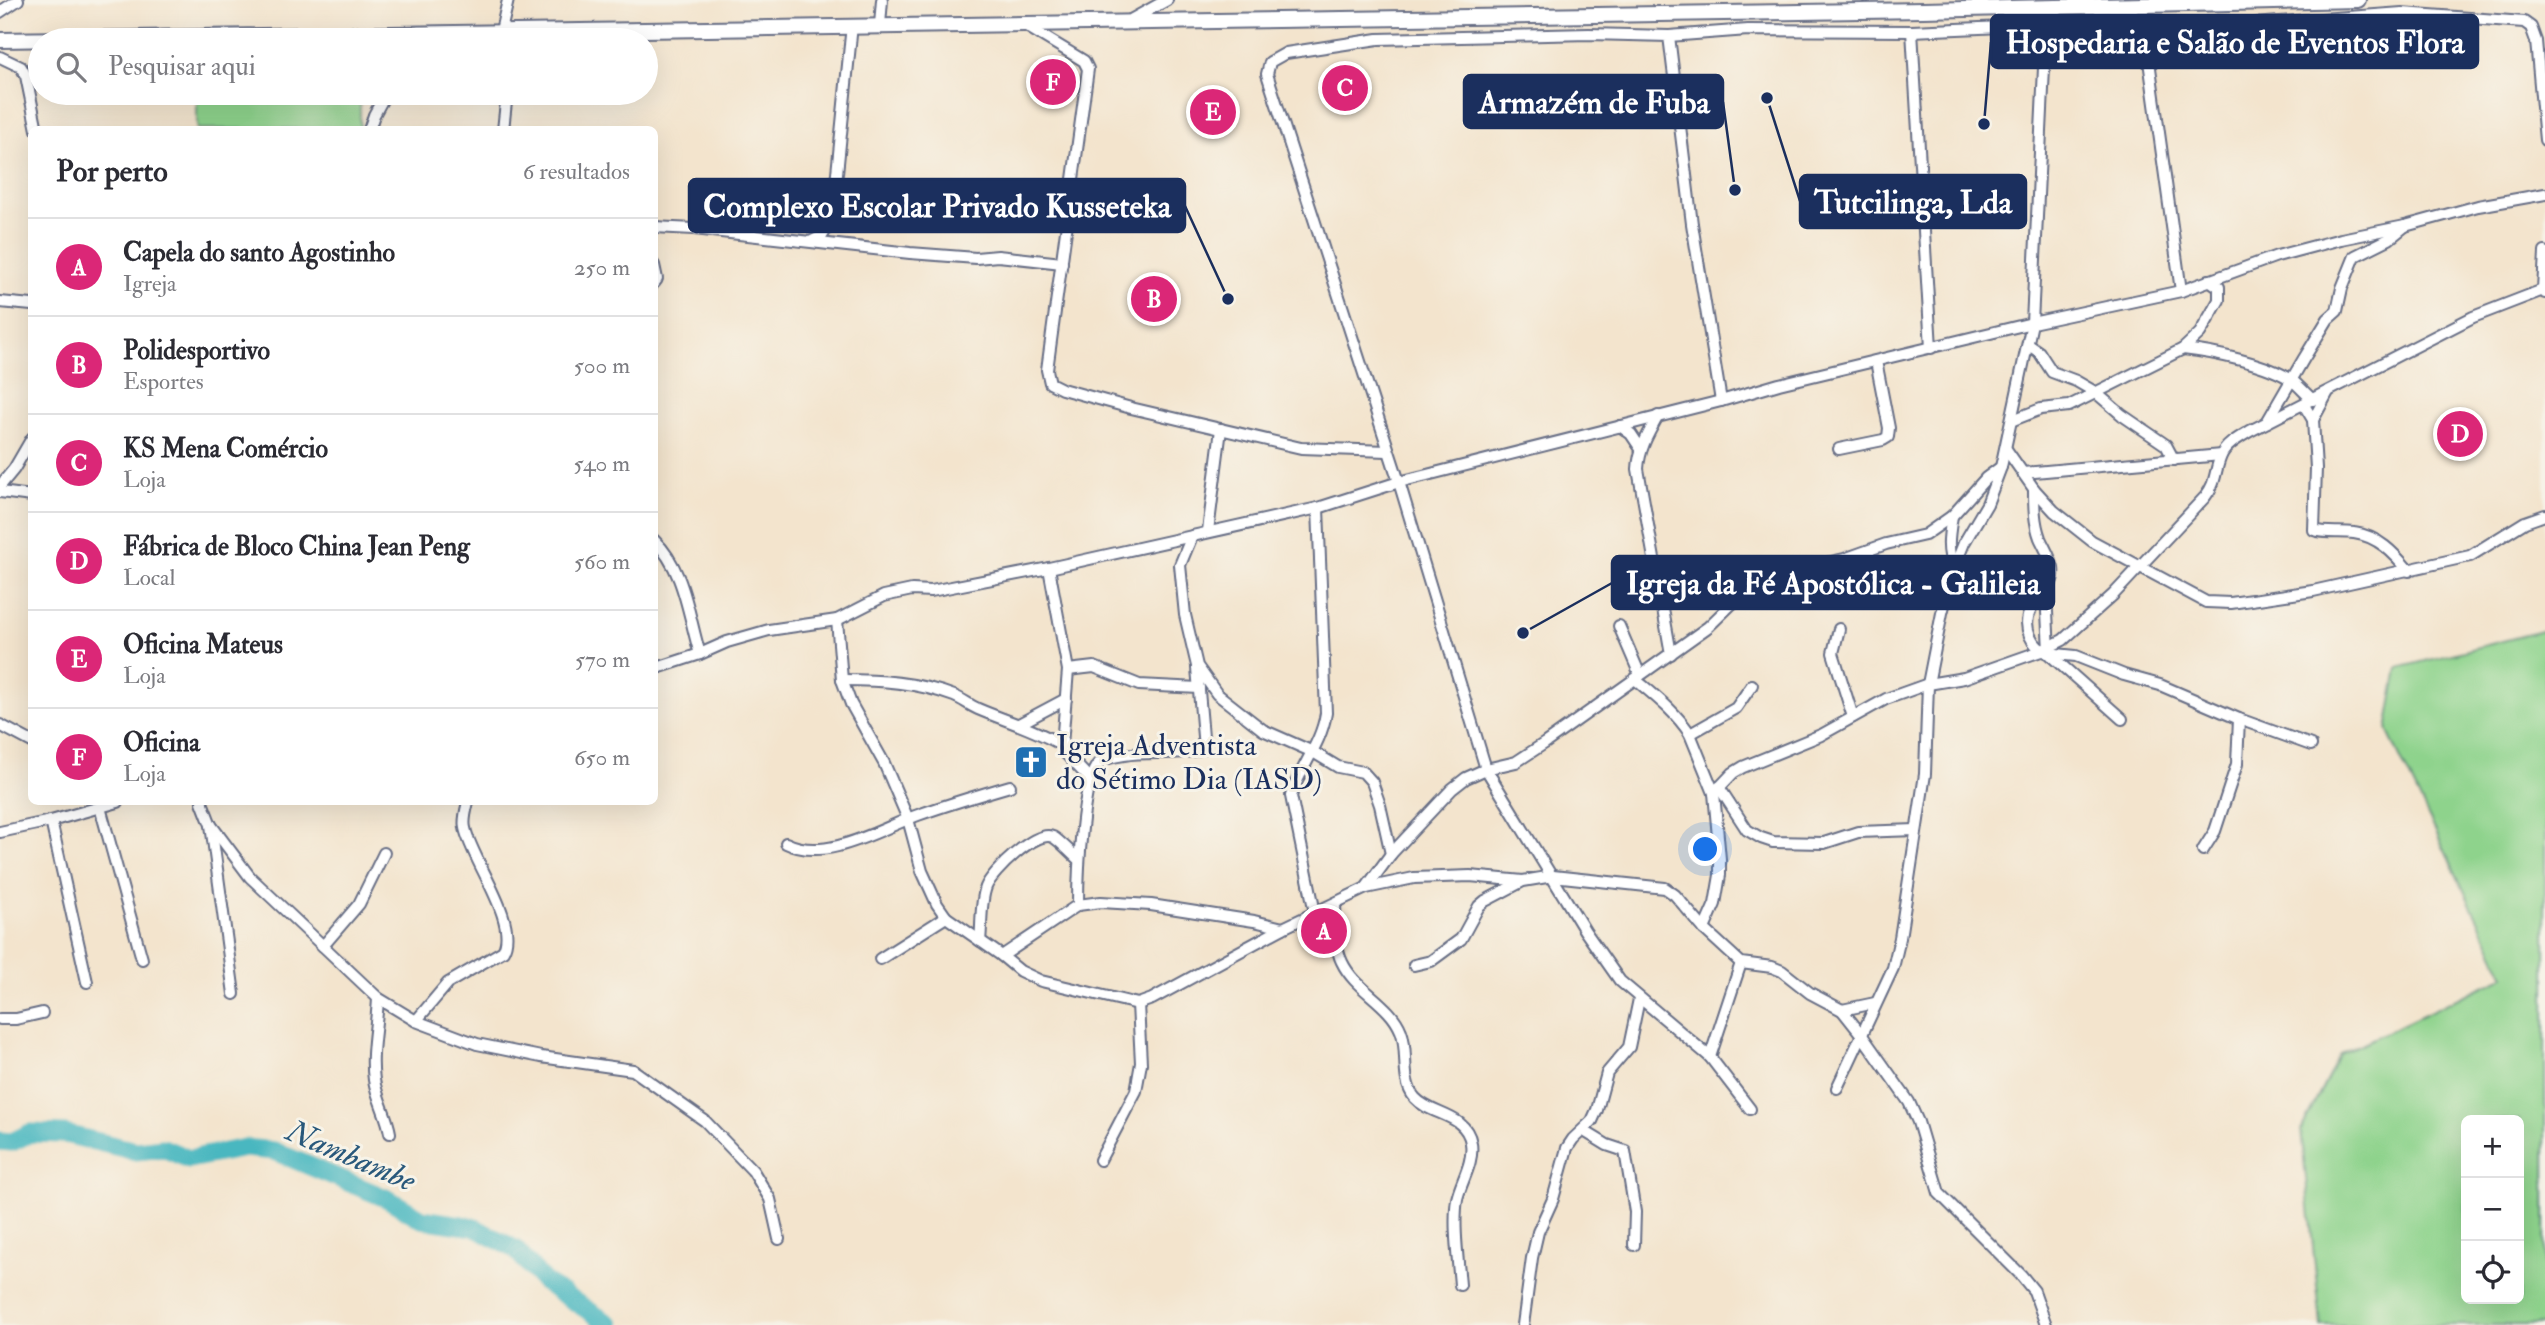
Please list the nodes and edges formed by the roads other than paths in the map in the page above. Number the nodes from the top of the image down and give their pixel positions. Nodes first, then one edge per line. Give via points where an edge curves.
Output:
1 (18, 0) edge
2 (508, 0) edge
3 (882, 0) edge
4 (1167, 0) edge
5 (2358, 0) edge
6 (2398, 0) edge
7 (2153, 2) edge
8 (2132, 3) edge
9 (0, 12) edge
10 (2402, 13) junction
11 (1377, 18) junction
12 (1021, 23) junction
13 (1125, 23) junction
14 (852, 25) junction
15 (880, 25) junction
16 (2046, 25) junction
17 (502, 28) edge
18 (658, 31) edge
19 (1912, 31) junction
20 (2145, 32) junction
21 (1669, 36) junction
22 (1378, 39) junction
23 (0, 40) edge
24 (28, 40) edge
25 (0, 57) edge
26 (28, 86) edge
27 (32, 105) edge
28 (379, 105) edge
29 (506, 105) edge
30 (36, 126) edge
31 (370, 126) edge
32 (503, 126) edge
33 (2545, 139) edge
34 (2545, 194) edge
35 (2405, 226) junction
36 (658, 227) edge
37 (2341, 239) junction
38 (809, 242) junction
39 (2545, 252) edge
40 (2355, 256) junction
41 (1062, 262) junction
42 (2209, 280) junction
43 (2180, 291) junction
44 (2544, 292) edge
45 (0, 302) edge
46 (28, 305) edge
47 (2032, 323) junction
48 (2200, 333) junction
49 (2029, 345) junction
50 (1931, 348) junction
51 (2183, 349) junction
52 (2210, 352) junction
53 (1876, 361) junction
54 (2291, 380) junction
55 (2095, 392) junction
56 (2328, 393) junction
57 (1721, 401) junction
58 (2308, 402) junction
59 (1658, 416) junction
60 (2013, 420) junction
61 (2314, 420) junction
62 (2267, 422) junction
63 (1620, 426) junction
64 (1221, 429) junction
65 (28, 445) edge
66 (1641, 449) junction
67 (1839, 449) dead end
68 (2006, 449) junction
69 (1388, 451) junction
70 (2221, 455) junction
71 (2174, 460) junction
72 (2001, 467) junction
73 (2023, 473) junction
74 (1399, 482) junction
75 (0, 486) edge
76 (2034, 489) junction
77 (0, 492) edge
78 (28, 496) edge
79 (1318, 508) junction
80 (2545, 515) edge
81 (1952, 516) junction
82 (1208, 531) junction
83 (1192, 536) junction
84 (658, 545) edge
85 (2141, 566) junction
86 (1954, 568) junction
87 (1049, 569) junction
88 (2409, 570) junction
89 (2046, 592) junction
90 (837, 620) junction
91 (1619, 626) dead end
92 (1839, 629) dead end
93 (2048, 652) junction
94 (1671, 653) junction
95 (700, 654) junction
96 (1197, 666) junction
97 (658, 668) edge
98 (1068, 670) junction
99 (1638, 677) junction
100 (842, 680) junction
101 (1928, 684) junction
102 (1752, 685) dead end
103 (1199, 688) junction
104 (1066, 699) junction
105 (1853, 717) junction
106 (2122, 719) dead end
107 (2239, 719) junction
108 (1018, 724) junction
109 (0, 725) edge
110 (1690, 734) junction
111 (28, 740) edge
112 (2311, 744) dead end
113 (1062, 745) junction
114 (1313, 752) junction
115 (1486, 769) junction
116 (1091, 780) junction
117 (1010, 786) dead end
118 (1717, 790) junction
119 (107, 805) edge
120 (203, 805) edge
121 (467, 805) edge
122 (100, 807) junction
123 (908, 819) junction
124 (51, 821) junction
125 (211, 825) junction
126 (1916, 830) junction
127 (0, 832) edge
128 (786, 843) dead end
129 (2203, 850) dead end
130 (384, 853) dead end
131 (1391, 854) junction
132 (1077, 859) junction
133 (1553, 876) junction
134 (1523, 881) junction
135 (1366, 888) junction
136 (1335, 904) junction
137 (1078, 905) junction
138 (1315, 913) junction
139 (946, 917) junction
140 (1283, 928) junction
141 (1704, 929) junction
142 (980, 941) junction
143 (323, 946) junction
144 (1002, 956) junction
145 (142, 959) dead end
146 (880, 959) dead end
147 (1741, 963) junction
148 (1414, 965) dead end
149 (87, 982) dead end
150 (234, 994) dead end
151 (378, 998) junction
152 (1639, 999) junction
153 (1875, 1003) junction
154 (1138, 1004) junction
155 (1842, 1010) junction
156 (42, 1013) dead end
157 (0, 1019) edge
158 (416, 1021) junction
159 (1861, 1034) junction
160 (1710, 1057) junction
161 (1836, 1088) dead end
162 (1750, 1109) dead end
163 (1584, 1130) junction
164 (390, 1133) dead end
165 (1100, 1160) dead end
166 (779, 1239) dead end
167 (1634, 1245) dead end
168 (1460, 1285) dead end
169 (1523, 1325) edge
170 (2046, 1325) edge

1 - 9 street
2 - 17 street
3 - 15 street
4 - 13 street
5 - 7 main road
6 - 10 street
7 - 8 main road
8 - 11 main road
10 - 20 street
10 - 33 street via 2524,22 2531,27 2540,65
11 - 13 main road
11 - 22 street
12 - 13 main road
12 - 15 main road
12 - 41 street via 1084,61 1088,69
14 - 15 main road
14 - 18 main road
14 - 38 street via 835,193 827,228
16 - 19 street
16 - 20 street
16 - 47 street
19 - 21 street via 1748,30
19 - 50 street
20 - 43 street
21 - 22 street
21 - 57 street via 1692,224
22 - 69 street via 1286,52 1270,62 1267,74
23 - 24 main road
25 - 26 street via 20,67
27 - 30 street
28 - 31 street
29 - 32 street
34 - 35 street
35 - 37 street
35 - 40 street
36 - 38 street
37 - 40 street
37 - 42 street
38 - 41 street
39 - 44 street
40 - 54 street via 2337,311
41 - 64 street via 1047,370 1050,383
42 - 43 street
42 - 48 street via 2221,292
43 - 47 street
44 - 56 street via 2473,317
45 - 46 street
47 - 49 street
47 - 50 street
48 - 51 street
48 - 52 street
49 - 55 street via 2052,372
49 - 60 street
50 - 53 street
51 - 52 street
51 - 55 street
52 - 54 street
53 - 57 street
53 - 67 street via 1888,437
54 - 58 street
54 - 62 street
55 - 60 street via 2069,406 2040,409
55 - 71 street via 2166,445
56 - 58 street
56 - 61 street
57 - 59 street
58 - 61 street
58 - 62 street
59 - 63 street
59 - 66 street
60 - 68 street
61 - 88 street via 2314,530 2356,533 2379,541
62 - 70 street
63 - 66 street
63 - 74 street
64 - 69 street via 1301,448
64 - 82 street
65 - 75 street
66 - 94 street via 1638,469
68 - 72 street
68 - 73 street
69 - 74 street
70 - 71 street
70 - 85 street via 2214,486
71 - 73 street
72 - 81 street
72 - 86 street
73 - 76 street
74 - 79 street
74 - 115 street
76 - 85 street via 2092,541
76 - 89 street via 2039,535 2053,567
77 - 78 street
79 - 82 street
79 - 114 street via 1326,713
80 - 88 street via 2470,556
81 - 86 street via 1948,543
81 - 94 street via 1925,535 1770,576
82 - 83 street
83 - 87 street
83 - 96 street via 1180,565
84 - 95 street via 672,563 684,593
85 - 88 street via 2206,602 2231,603
85 - 93 street
86 - 101 street
87 - 90 street via 884,596
87 - 98 street
89 - 93 street
89 - 93 street via 2031,608 2028,624 2030,637
90 - 95 street via 769,630
90 - 100 street
91 - 99 street
92 - 105 street via 1833,653
93 - 101 street
93 - 106 street
93 - 107 street via 2076,656 2160,685
94 - 99 street
95 - 97 street
96 - 103 street
96 - 114 street via 1217,694 1239,713 1263,730
98 - 103 street via 1094,667 1139,685
98 - 104 street
99 - 110 street
99 - 115 street via 1516,762
100 - 108 street via 888,680 925,688
100 - 123 street
101 - 105 street
101 - 126 street via 1925,774
102 - 110 street via 1737,708
103 - 116 street via 1204,748 1102,760
104 - 108 street
104 - 113 street
105 - 118 street via 1743,767
107 - 112 street
107 - 129 street via 2237,764 2215,831
108 - 113 street
109 - 111 street
110 - 118 street
113 - 116 street
114 - 131 street via 1338,767 1363,772 1372,782
114 - 138 street via 1291,796
115 - 131 street via 1452,789
115 - 133 street
116 - 132 street
117 - 123 street
118 - 126 street via 1747,830 1773,842 1824,843 1858,832
118 - 141 street via 1720,876
119 - 122 street
120 - 125 street
121 - 158 street via 464,825 506,926 508,943 503,951 448,983
122 - 124 street
122 - 145 street
123 - 128 street via 841,844 802,850
123 - 139 street via 922,871
124 - 127 street
124 - 149 street
125 - 143 street via 250,877
125 - 150 street
126 - 153 street via 1898,948
130 - 143 street via 359,904
131 - 135 street
132 - 137 street
132 - 142 street via 1054,837 1044,836 1017,852 987,883
133 - 134 street
133 - 141 street via 1665,888
133 - 152 street via 1585,931 1620,981
134 - 135 street via 1470,876 1414,878
134 - 148 street via 1479,906 1461,939 1431,961
135 - 136 street
136 - 138 street
136 - 168 street via 1342,962 1401,1030 1413,1097 1425,1107 1447,1114 1463,1127 1471,1143 1468,1173 1457,1199
137 - 140 street via 1151,905
137 - 144 street
138 - 140 street
139 - 142 street
139 - 146 street
140 - 154 street
141 - 147 street
142 - 144 street
143 - 151 street
144 - 154 street via 1041,981
147 - 155 street via 1782,971
147 - 160 street
151 - 158 street
151 - 164 street via 373,1068
152 - 160 street
152 - 163 street via 1629,1047 1607,1073 1597,1110
153 - 155 street
153 - 159 street
154 - 165 street via 1136,1091
155 - 159 street
156 - 157 street
158 - 166 street via 477,1044 633,1070 705,1121 753,1171 770,1199
159 - 161 street
159 - 170 street via 1909,1102 1939,1193 2034,1291
160 - 162 street
163 - 167 street via 1625,1151 1635,1212
163 - 169 street via 1567,1148 1538,1232

